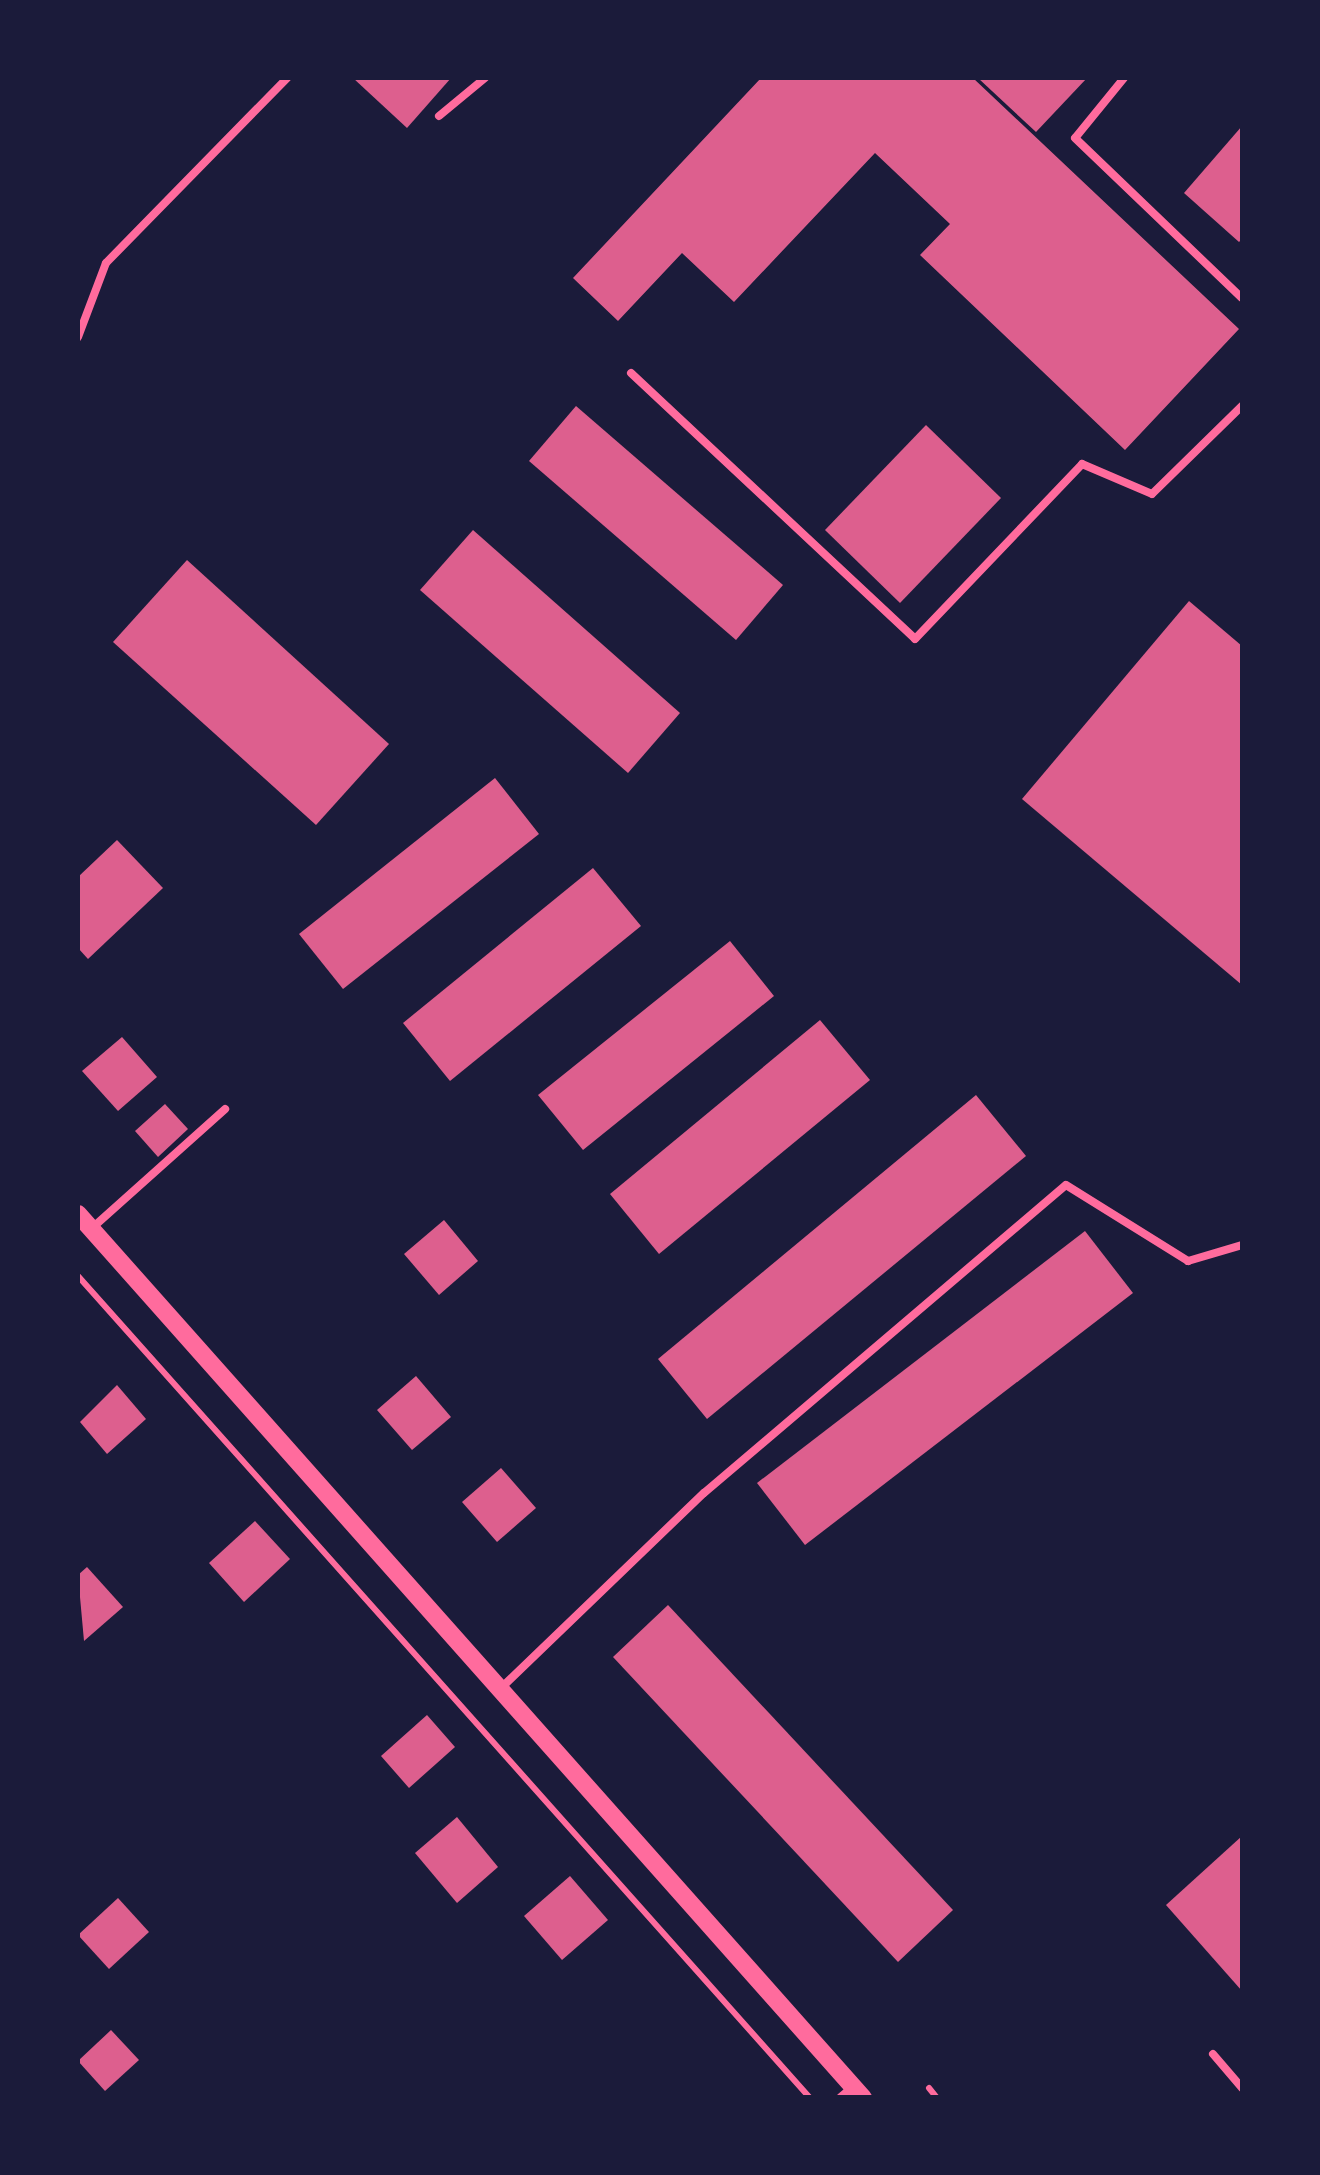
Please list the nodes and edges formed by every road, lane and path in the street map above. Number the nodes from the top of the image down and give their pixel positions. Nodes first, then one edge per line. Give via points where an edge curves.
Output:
1 (287, 78) edge
2 (486, 78) edge
3 (1124, 78) edge
4 (439, 116) dead end
5 (1242, 298) edge
6 (78, 337) edge
7 (631, 373) dead end
8 (1242, 406) edge
9 (224, 1108) dead end
10 (78, 1214) edge
11 (91, 1229) junction
12 (1242, 1245) edge
13 (78, 1276) edge
14 (499, 1690) junction
15 (1213, 2054) dead end
16 (929, 2088) dead end
17 (1242, 2088) edge
18 (853, 2094) edge
19 (810, 2098) edge
20 (937, 2098) edge

1 - 6 lane via 106,263
2 - 4 lane
3 - 5 lane via 1074,138
7 - 8 lane via 915,639 1082,464 1152,494
9 - 11 lane
10 - 11 street
11 - 14 street
12 - 14 lane via 1188,1260 1066,1184 704,1493
13 - 19 path
14 - 18 street
15 - 17 lane
16 - 20 path

